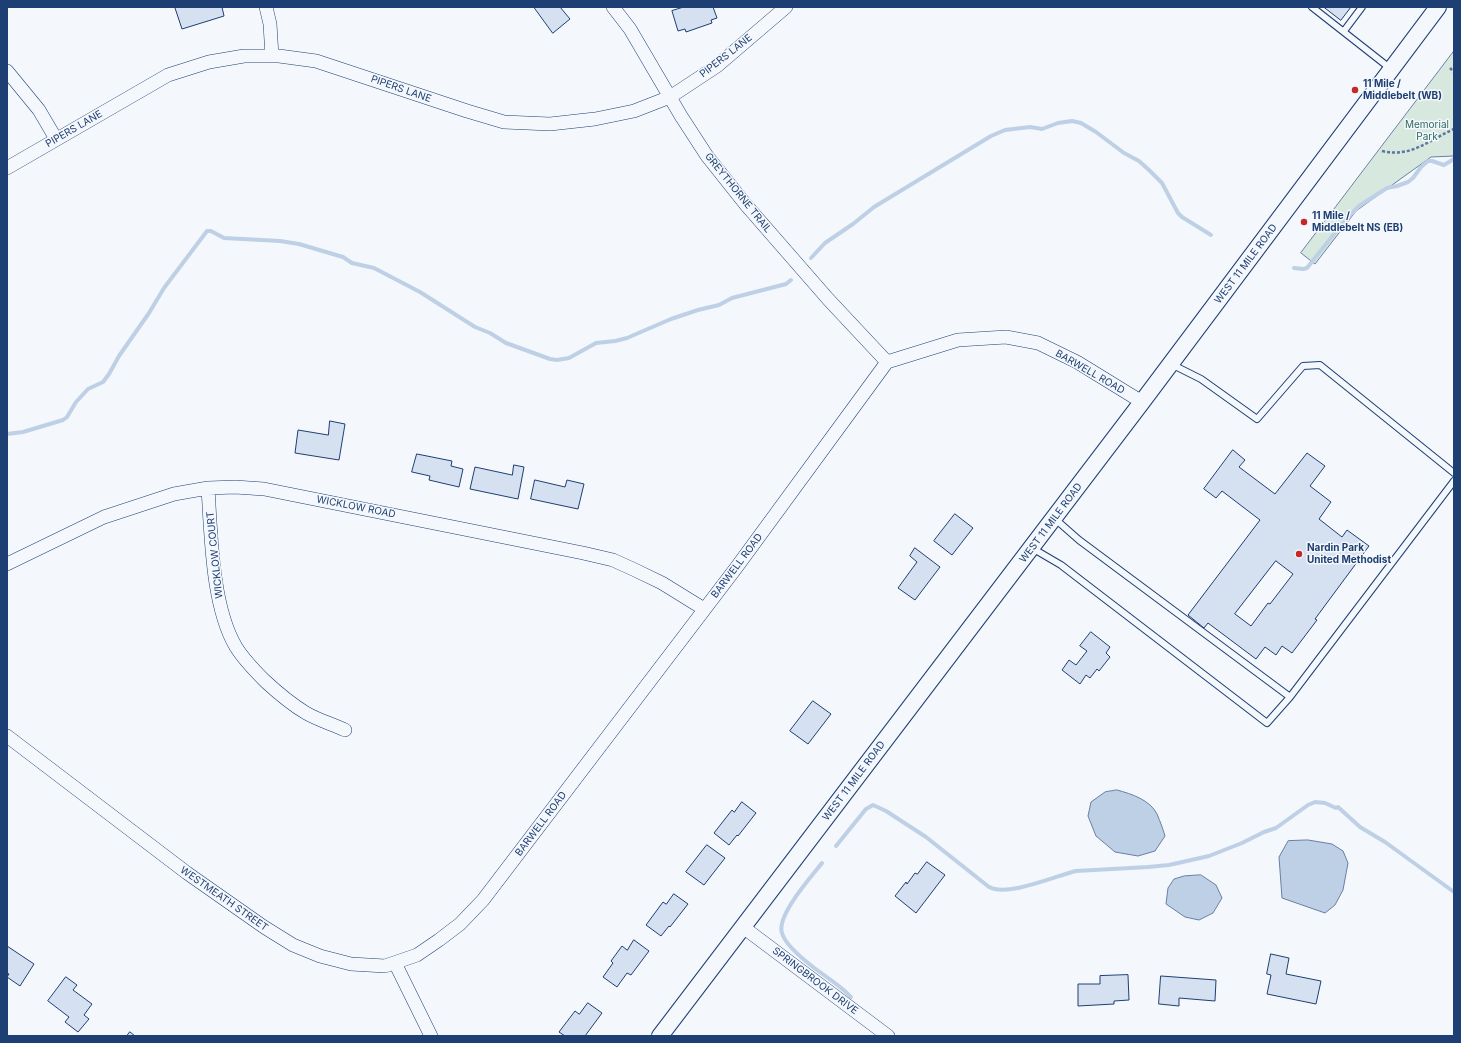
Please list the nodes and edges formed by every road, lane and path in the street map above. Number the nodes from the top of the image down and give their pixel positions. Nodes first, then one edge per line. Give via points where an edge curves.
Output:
1 (266, 7) edge
2 (612, 7) edge
3 (786, 7) edge
4 (1312, 7) edge
5 (1362, 7) edge
6 (1435, 8) edge
7 (1344, 31) junction
8 (272, 56) junction
9 (1450, 68) dead end
10 (1391, 70) junction
11 (7, 71) edge
12 (1454, 72) edge
13 (670, 97) junction
14 (1454, 129) edge
15 (56, 139) junction
16 (1382, 150) dead end
17 (7, 168) edge
18 (887, 362) junction
19 (1171, 364) junction
20 (1142, 402) junction
21 (1454, 473) edge
22 (1454, 482) edge
23 (208, 488) junction
24 (1054, 518) junction
25 (1032, 548) junction
26 (7, 564) edge
27 (704, 609) junction
28 (1290, 697) junction
29 (345, 730) dead end
30 (7, 736) edge
31 (743, 927) junction
32 (395, 962) junction
33 (431, 1036) edge
34 (660, 1036) edge
35 (888, 1036) edge

1 - 8 street
2 - 13 street, GREYTHORNE TRAIL via 630,29
3 - 13 street, PIPERS LANE via 717,66
4 - 7 lane
5 - 7 lane
6 - 10 street, WEST 11 MILE ROAD
7 - 10 lane
8 - 13 street, PIPERS LANE via 316,62 504,122 550,124 595,120 634,111
8 - 15 street, PIPERS LANE via 244,56 209,62 168,76
9 - 12 path
10 - 19 street, WEST 11 MILE ROAD
11 - 15 street via 39,110
13 - 18 street, GREYTHORNE TRAIL via 707,156 746,205
14 - 16 path via 1414,150 1390,153
15 - 17 street, PIPERS LANE
18 - 20 street, BARWELL ROAD via 958,340 1006,337 1038,343 1077,362
18 - 27 street, BARWELL ROAD
19 - 20 street, WEST 11 MILE ROAD
19 - 21 lane via 1201,379 1257,419 1303,366 1320,365
20 - 24 street, WEST 11 MILE ROAD
22 - 28 lane
23 - 26 street, WICKLOW ROAD via 174,494 104,517
23 - 27 street, WICKLOW ROAD via 264,489 583,552 613,560 635,570
23 - 29 street, WICKLOW COURT via 219,600 235,645 247,664 282,697 306,713
24 - 25 street, WEST 11 MILE ROAD
24 - 28 lane via 1079,540
25 - 28 lane via 1061,565 1267,723
25 - 31 street, WEST 11 MILE ROAD
27 - 32 street, BARWELL ROAD via 483,900 460,924 439,940 417,955
30 - 32 street, WESTMEATH STREET via 187,874 293,945 320,956 351,964 385,966
31 - 34 street, WEST 11 MILE ROAD
31 - 35 street, SPRINGBROOK DRIVE
32 - 33 street

